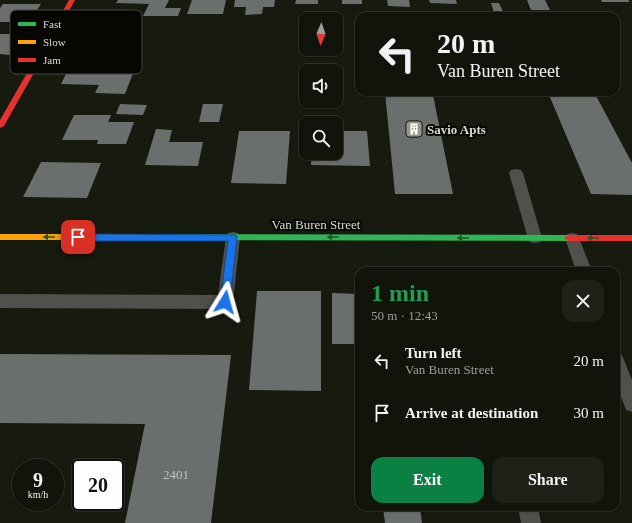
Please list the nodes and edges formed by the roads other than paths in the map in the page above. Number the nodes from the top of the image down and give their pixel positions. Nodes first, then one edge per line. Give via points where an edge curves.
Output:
1 (72, 0) edge
2 (66, 10) edge
3 (30, 74) edge
4 (0, 126) edge
5 (516, 173) dead end
6 (0, 237) edge
7 (233, 237) junction
8 (536, 238) junction
9 (572, 238) junction
10 (632, 238) edge
11 (583, 267) edge
12 (0, 301) edge
13 (620, 371) edge
14 (632, 404) edge
15 (529, 511) edge
16 (531, 523) edge

1 - 2 main road
3 - 4 main road
5 - 8 lane
7 -> 6 main road, Van Buren Street
8 -> 7 main road, Van Buren Street
7 - 12 lane via 225,302
8 - 9 main road, Van Buren Street
10 -> 9 main road, Van Buren Street
9 - 11 lane
13 - 14 lane
15 - 16 lane

